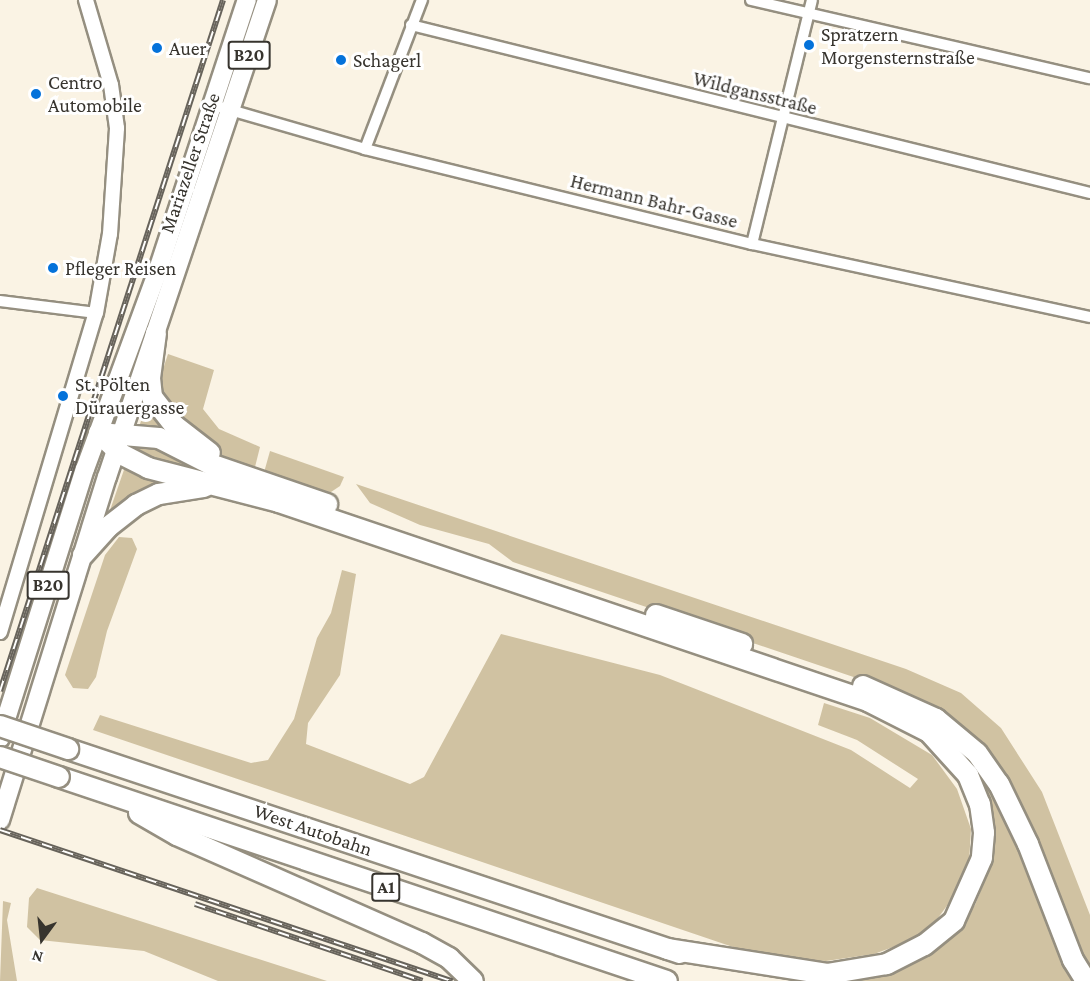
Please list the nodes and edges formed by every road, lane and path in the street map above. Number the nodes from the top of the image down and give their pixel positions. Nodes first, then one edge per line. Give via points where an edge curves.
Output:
1 (86, 0) edge
2 (247, 0) edge
3 (267, 0) edge
4 (422, 0) edge
5 (751, 0) edge
6 (812, 0) edge
7 (808, 15) junction
8 (411, 25) junction
9 (1090, 78) edge
10 (213, 105) junction
11 (231, 111) junction
12 (783, 120) junction
13 (365, 149) junction
14 (1090, 193) edge
15 (752, 244) junction
16 (0, 301) edge
17 (96, 313) junction
18 (1090, 316) edge
19 (156, 333) junction
20 (99, 433) junction
21 (119, 441) junction
22 (228, 477) junction
23 (83, 555) junction
24 (0, 632) edge
25 (0, 726) edge
26 (0, 738) edge
27 (0, 757) edge
28 (106, 793) junction
29 (0, 820) edge
30 (667, 949) junction
31 (474, 981) edge
32 (667, 981) edge
33 (762, 981) edge
34 (1086, 981) edge

1 - 17 street via 111,85 117,128 110,234
2 - 10 main road, Mariazeller Straße / B20
3 - 11 main road, Mariazeller Straße / B20
4 - 8 street
5 - 7 street
6 - 7 street
7 - 9 street
7 - 12 street
8 - 12 street, Wildgansstraße
8 - 13 street
10 - 11 street, Hermann Bahr-Gasse
10 - 20 main road, Mariazeller Straße / B20
11 - 13 street, Hermann Bahr-Gasse
11 - 19 main road, Mariazeller Straße / B20
12 - 14 street, Wildgansstraße
12 - 15 street
13 - 15 street, Hermann Bahr-Gasse
15 - 18 street, Hermann Bahr-Gasse
16 - 17 street
17 - 24 street
19 - 21 main road, Mariazeller Straße / B20
19 - 22 highway via 150,389 159,410
20 - 21 highway
20 - 26 main road, Mariazeller Straße / B20
21 - 22 highway via 159,438
21 - 22 highway via 148,468
21 - 23 main road, Mariazeller Straße / B20
22 - 23 highway via 159,494 136,505 108,527
22 - 30 highway via 868,701 929,732 968,775 980,804 982,858 954,921 924,945 886,964 827,974
22 - 34 highway via 866,687 936,719 977,753 999,784 1028,844 1073,960
23 - 29 main road, Mariazeller Straße / B20
25 - 30 highway, West Autobahn / A1, bridge
27 - 28 highway, West Autobahn / A1, bridge
28 - 31 highway via 177,835 422,943 449,958
28 - 32 highway, West Autobahn / A1
30 - 33 highway, West Autobahn / A1

